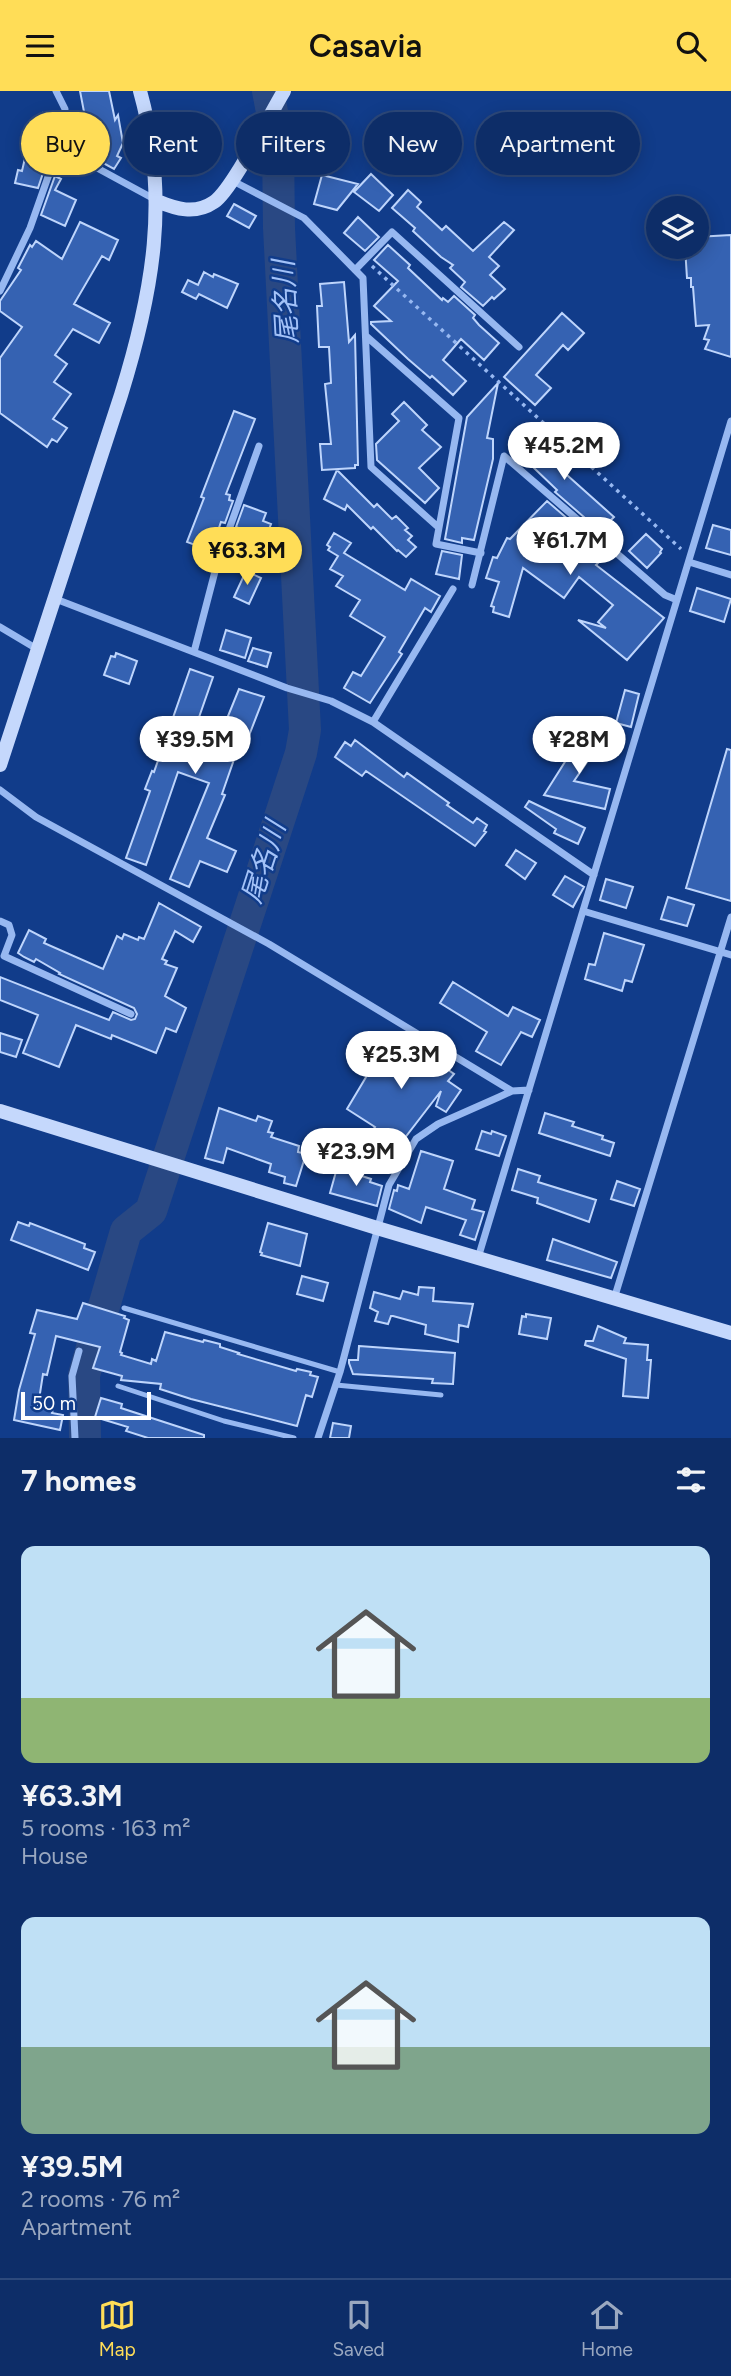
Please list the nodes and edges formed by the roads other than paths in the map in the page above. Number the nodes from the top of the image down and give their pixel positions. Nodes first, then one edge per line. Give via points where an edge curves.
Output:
1 (57, 91) edge
2 (140, 91) edge
3 (284, 91) edge
4 (65, 112) edge
5 (49, 175) edge
6 (110, 175) edge
7 (232, 180) junction
8 (157, 201) junction
9 (355, 270) junction
10 (0, 291) edge
11 (366, 335) junction
12 (519, 347) dead end
13 (731, 421) edge
14 (260, 446) dead end
15 (438, 527) junction
16 (481, 553) junction
17 (689, 560) junction
18 (731, 575) edge
19 (472, 585) dead end
20 (453, 589) dead end
21 (53, 598) junction
22 (677, 600) junction
23 (0, 627) edge
24 (37, 649) junction
25 (194, 652) junction
26 (373, 722) junction
27 (3, 743) edge
28 (0, 765) edge
29 (0, 790) edge
30 (594, 875) junction
31 (583, 911) junction
32 (731, 916) edge
33 (0, 921) edge
34 (720, 952) junction
35 (731, 955) edge
36 (131, 1014) dead end
37 (529, 1090) junction
38 (512, 1091) junction
39 (0, 1111) edge
40 (377, 1228) junction
41 (478, 1258) junction
42 (614, 1299) junction
43 (124, 1308) dead end
44 (731, 1333) edge
45 (79, 1351) dead end
46 (340, 1372) junction
47 (336, 1385) junction
48 (118, 1386) dead end
49 (441, 1395) dead end
50 (75, 1438) edge
51 (294, 1438) edge
52 (318, 1438) edge

1 - 4 street
2 - 8 street via 152,142
3 - 7 street
5 - 10 street via 30,229
6 - 8 street
7 - 8 street via 216,201 201,208 180,211
7 - 9 street via 304,218
8 - 21 street via 153,259 138,340
9 - 11 street via 363,278
9 - 12 street via 392,232
11 - 15 street via 371,467
11 - 15 street via 460,418
13 - 17 street
14 - 25 street via 218,560
15 - 16 street via 436,544
16 - 19 street
16 - 22 street via 505,456 665,595
17 - 18 street
17 - 22 street
20 - 26 street
21 - 24 street
21 - 25 street
22 - 30 street
23 - 24 street
24 - 27 street
25 - 26 street via 331,701
26 - 30 street
27 - 28 street
29 - 38 street via 36,817 269,944
30 - 31 street
31 - 34 street
31 - 37 street
32 - 34 street
33 - 36 street via 9,925 12,935 4,956
34 - 35 street
34 - 42 street
37 - 38 street
37 - 41 street
38 - 40 street via 438,1124 416,1139 389,1185
39 - 40 street
40 - 41 street
40 - 46 street
41 - 42 street
42 - 44 street
43 - 46 lane
45 - 50 street via 72,1376
46 - 47 street
47 - 49 lane
47 - 52 street
48 - 51 lane via 224,1421

